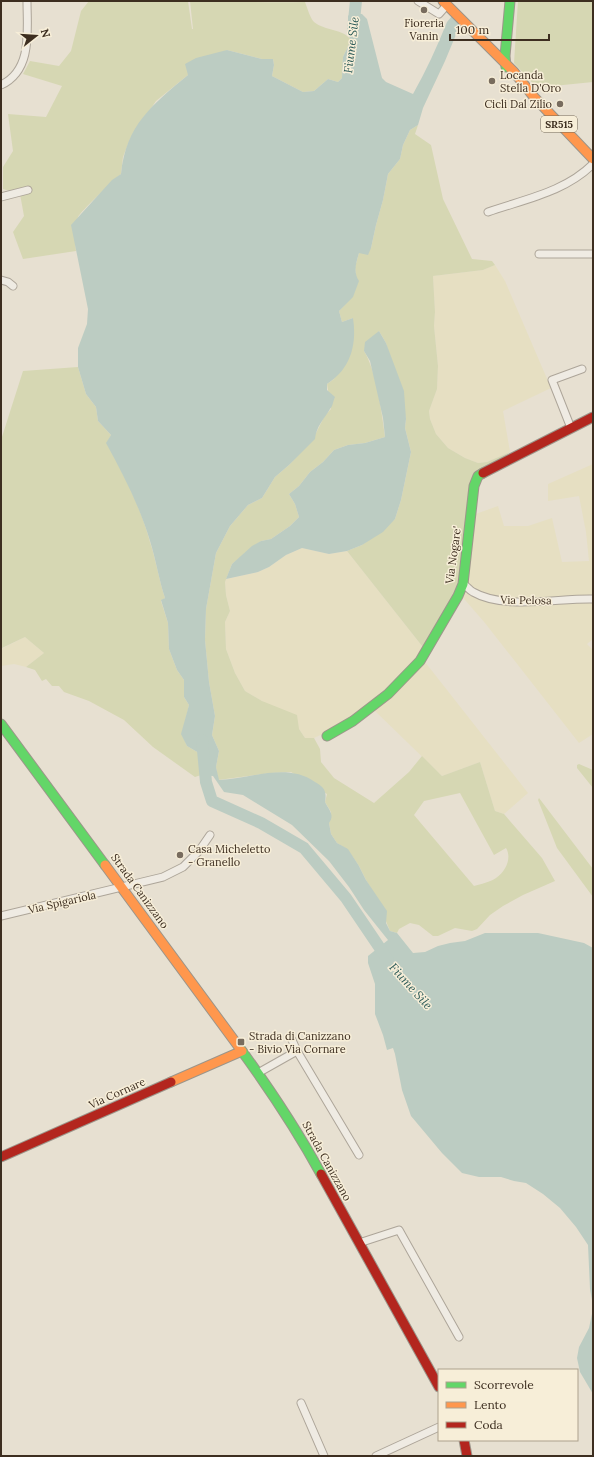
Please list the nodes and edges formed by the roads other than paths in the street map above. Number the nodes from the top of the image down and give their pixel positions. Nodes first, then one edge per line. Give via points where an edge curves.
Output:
1 (27, 1) edge
2 (418, 1) edge
3 (510, 1) edge
4 (445, 3) edge
5 (506, 68) junction
6 (1, 85) edge
7 (591, 152) edge
8 (593, 164) edge
9 (28, 190) dead end
10 (1, 197) edge
11 (488, 212) dead end
12 (539, 254) dead end
13 (593, 254) edge
14 (1, 280) edge
15 (12, 286) dead end
16 (582, 369) dead end
17 (593, 417) edge
18 (571, 428) junction
19 (463, 584) junction
20 (593, 599) edge
21 (1, 724) edge
22 (327, 736) dead end
23 (210, 835) dead end
24 (122, 888) junction
25 (1, 916) edge
26 (292, 1040) dead end
27 (297, 1051) junction
28 (242, 1052) junction
29 (258, 1073) junction
30 (359, 1155) dead end
31 (1, 1157) edge
32 (359, 1243) junction
33 (459, 1337) dead end
34 (438, 1385) edge
35 (301, 1403) dead end
36 (438, 1427) edge
37 (464, 1441) edge
38 (324, 1456) edge
39 (376, 1456) edge
40 (467, 1456) edge

1 - 6 street via 23,63 16,75
2 - 4 street via 439,14
3 - 5 street
4 - 5 street, SR515
5 - 7 street, SR515
8 - 11 street via 578,178 560,188
9 - 10 street
12 - 13 street
14 - 15 street
16 - 18 street via 552,380
17 - 18 street, Via Nogare'
18 - 19 street, Via Nogare' via 478,476 474,486
19 - 20 street, Via Pelosa via 472,592 500,601
19 - 22 street, Via Nogare' via 420,661 388,694 353,722
21 - 24 street, Strada Canizzano
23 - 24 street, Via Spigariola via 183,867 163,877
24 - 25 street, Via Spigariola
24 - 28 street, Strada Canizzano
26 - 27 street
27 - 29 street
27 - 30 street
28 - 29 street, Strada Canizzano
28 - 31 street, Via Cornare
29 - 32 street, Strada Canizzano via 299,1134
32 - 33 street via 399,1230
32 - 34 street, Strada Canizzano
35 - 38 street
36 - 39 street
37 - 40 street

